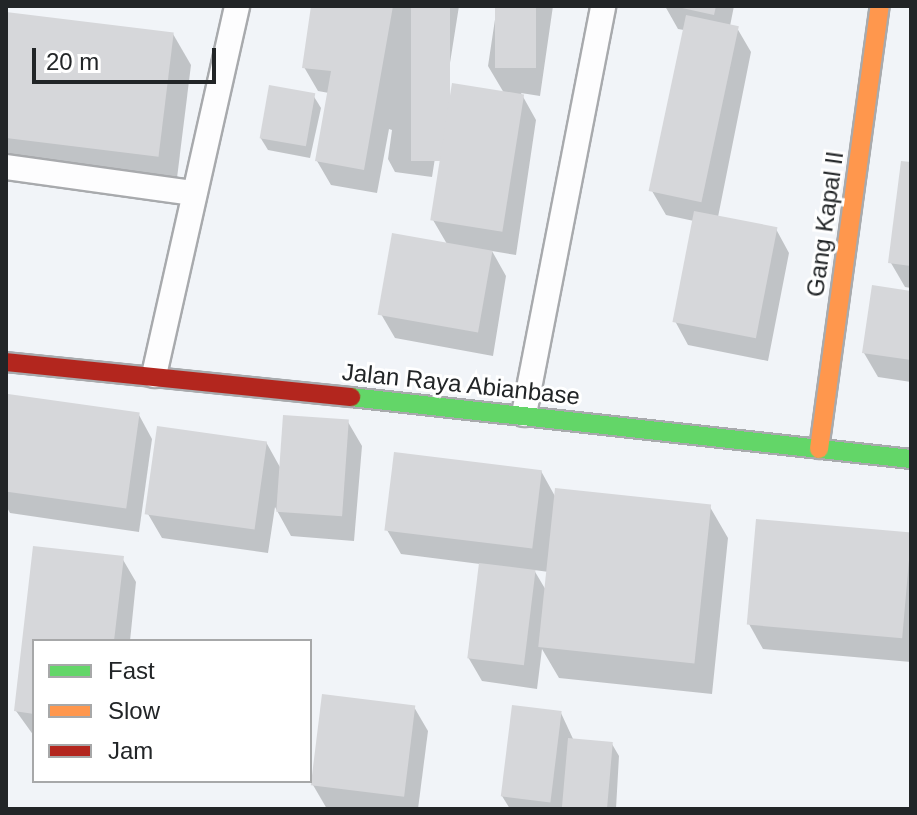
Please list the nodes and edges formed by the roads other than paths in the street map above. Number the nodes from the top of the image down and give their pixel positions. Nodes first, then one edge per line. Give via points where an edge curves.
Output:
1 (237, 6) edge
2 (603, 6) edge
3 (880, 6) edge
4 (6, 167) edge
5 (194, 193) junction
6 (6, 362) edge
7 (154, 375) junction
8 (524, 414) junction
9 (819, 449) junction
10 (911, 459) edge

1 - 5 lane
2 - 8 lane
3 - 9 main road, Gang Kapal II
4 - 5 lane
5 - 7 lane
6 - 7 main road, Jalan Raya Abianbase
7 - 8 main road, Jalan Raya Abianbase
8 - 9 main road, Jalan Raya Abianbase
9 - 10 main road, Jalan Raya Abianbase

